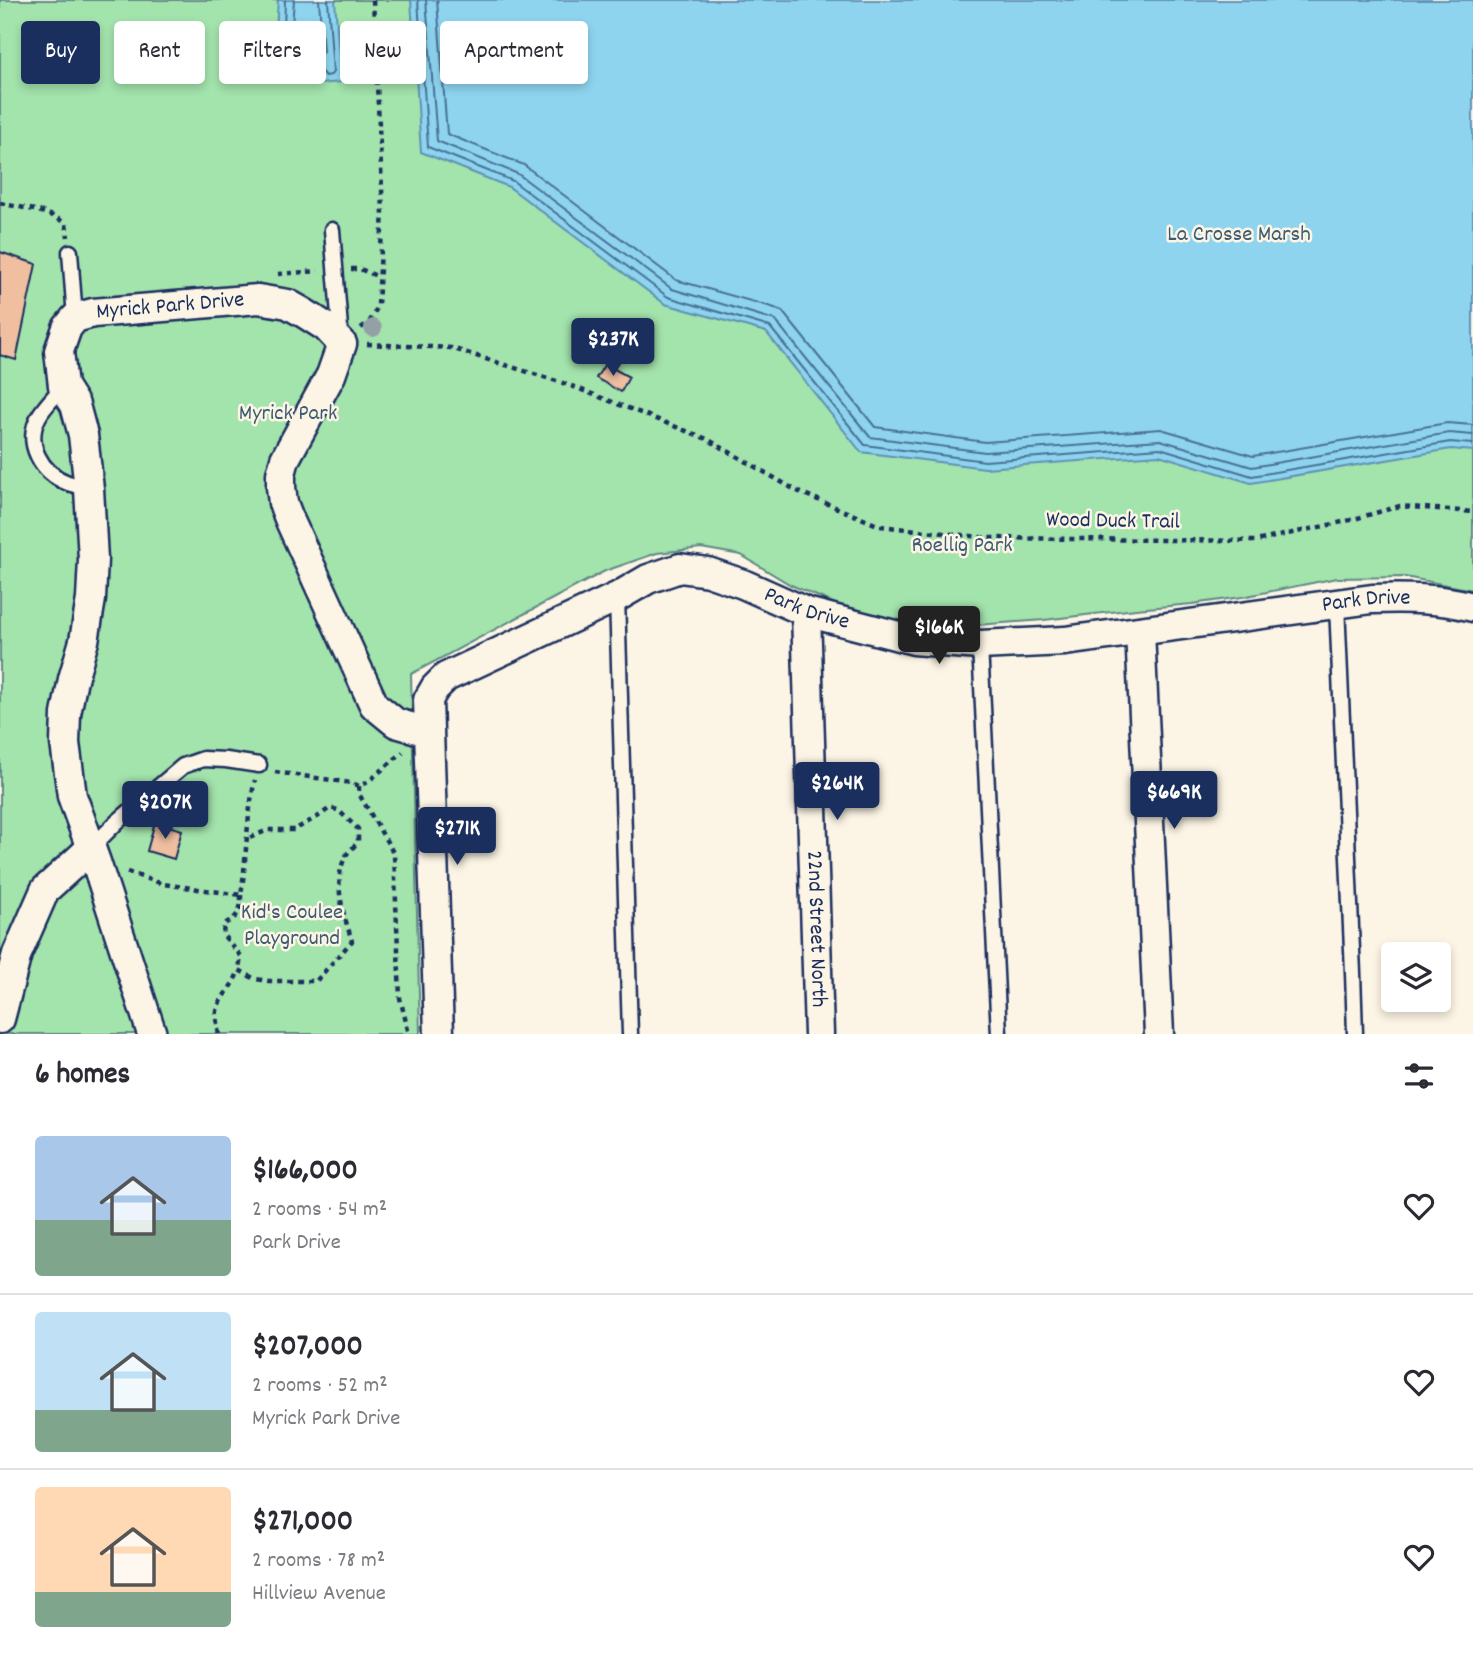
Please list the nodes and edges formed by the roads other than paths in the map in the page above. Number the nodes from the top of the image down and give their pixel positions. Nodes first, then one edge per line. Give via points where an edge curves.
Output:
1 (332, 230) dead end
2 (69, 252) road end
3 (75, 318) junction
4 (342, 344) junction
5 (63, 386) junction
6 (89, 489) junction
7 (617, 597) junction
8 (1337, 605) junction
9 (1473, 607) edge
10 (806, 612) junction
11 (1140, 631) junction
12 (980, 645) junction
13 (428, 732) junction
14 (259, 765) road end
15 (93, 855) junction
16 (0, 1019) edge
17 (152, 1034) edge
18 (439, 1034) edge
19 (631, 1034) edge
20 (819, 1034) edge
21 (999, 1034) edge
22 (1158, 1034) edge
23 (1354, 1034) edge

1 - 4 lane
2 - 3 lane
3 - 4 street, Myrick Park Drive via 258,299 288,304 326,327
3 - 5 street, Myrick Park Drive via 59,351
4 - 13 street via 331,375 285,459 283,503 374,705 396,723
5 - 6 street, Myrick Park Drive via 75,405
5 - 6 lane via 39,415 34,448 51,474
6 - 15 street, Myrick Park Drive via 90,599 66,714 65,743 72,796
7 - 10 street, Park Drive via 680,568 743,584
7 - 13 street, Park Drive via 446,677 428,700
7 - 19 lane
8 - 9 street, Park Drive via 1410,597
8 - 11 street, Park Drive
8 - 23 lane
10 - 12 street, Park Drive via 914,640
10 - 20 street, 22nd Street North
11 - 12 street, Park Drive
11 - 22 street
12 - 21 lane
13 - 18 street
14 - 15 lane via 203,759 183,766 117,822
15 - 16 street via 45,890 17,954
15 - 17 street, Myrick Park Drive

